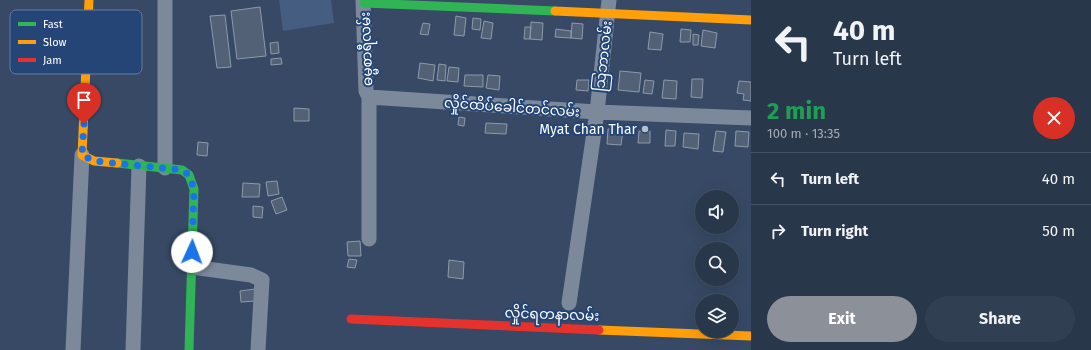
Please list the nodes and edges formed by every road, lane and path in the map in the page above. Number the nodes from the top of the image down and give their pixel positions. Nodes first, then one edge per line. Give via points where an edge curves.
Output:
1 (89, 0) edge
2 (165, 0) edge
3 (364, 2) edge
4 (608, 7) edge
5 (89, 10) edge
6 (751, 20) edge
7 (86, 74) edge
8 (369, 97) junction
9 (597, 112) junction
10 (751, 118) edge
11 (82, 155) junction
12 (139, 166) junction
13 (165, 168) junction
14 (369, 239) dead end
15 (192, 267) junction
16 (569, 303) dead end
17 (351, 319) dead end
18 (751, 336) edge
19 (73, 350) edge
20 (133, 350) edge
21 (189, 350) edge
22 (258, 350) edge

1 - 5 street
2 - 13 street
3 - 4 street
3 - 8 street, ဓမ္မစာရီလမ်း via 366,91
4 - 6 street
4 - 9 street, သြဘာလမ်း
7 - 11 street
8 - 9 street, လှိုင်ထိပ်ခေါင်တင်လမ်း
8 - 14 street, ဓမ္မစာရီလမ်း
9 - 10 street, လှိုင်ထိပ်ခေါင်တင်လမ်း
9 - 16 street, သြဘာလမ်း
11 - 12 street via 94,161
11 - 19 street
12 - 13 street
12 - 20 street
13 - 15 street via 182,170 189,175 194,189
15 - 21 street
15 - 22 street via 251,275 262,280
17 - 18 street, လှိုင်ရတနာလမ်း

